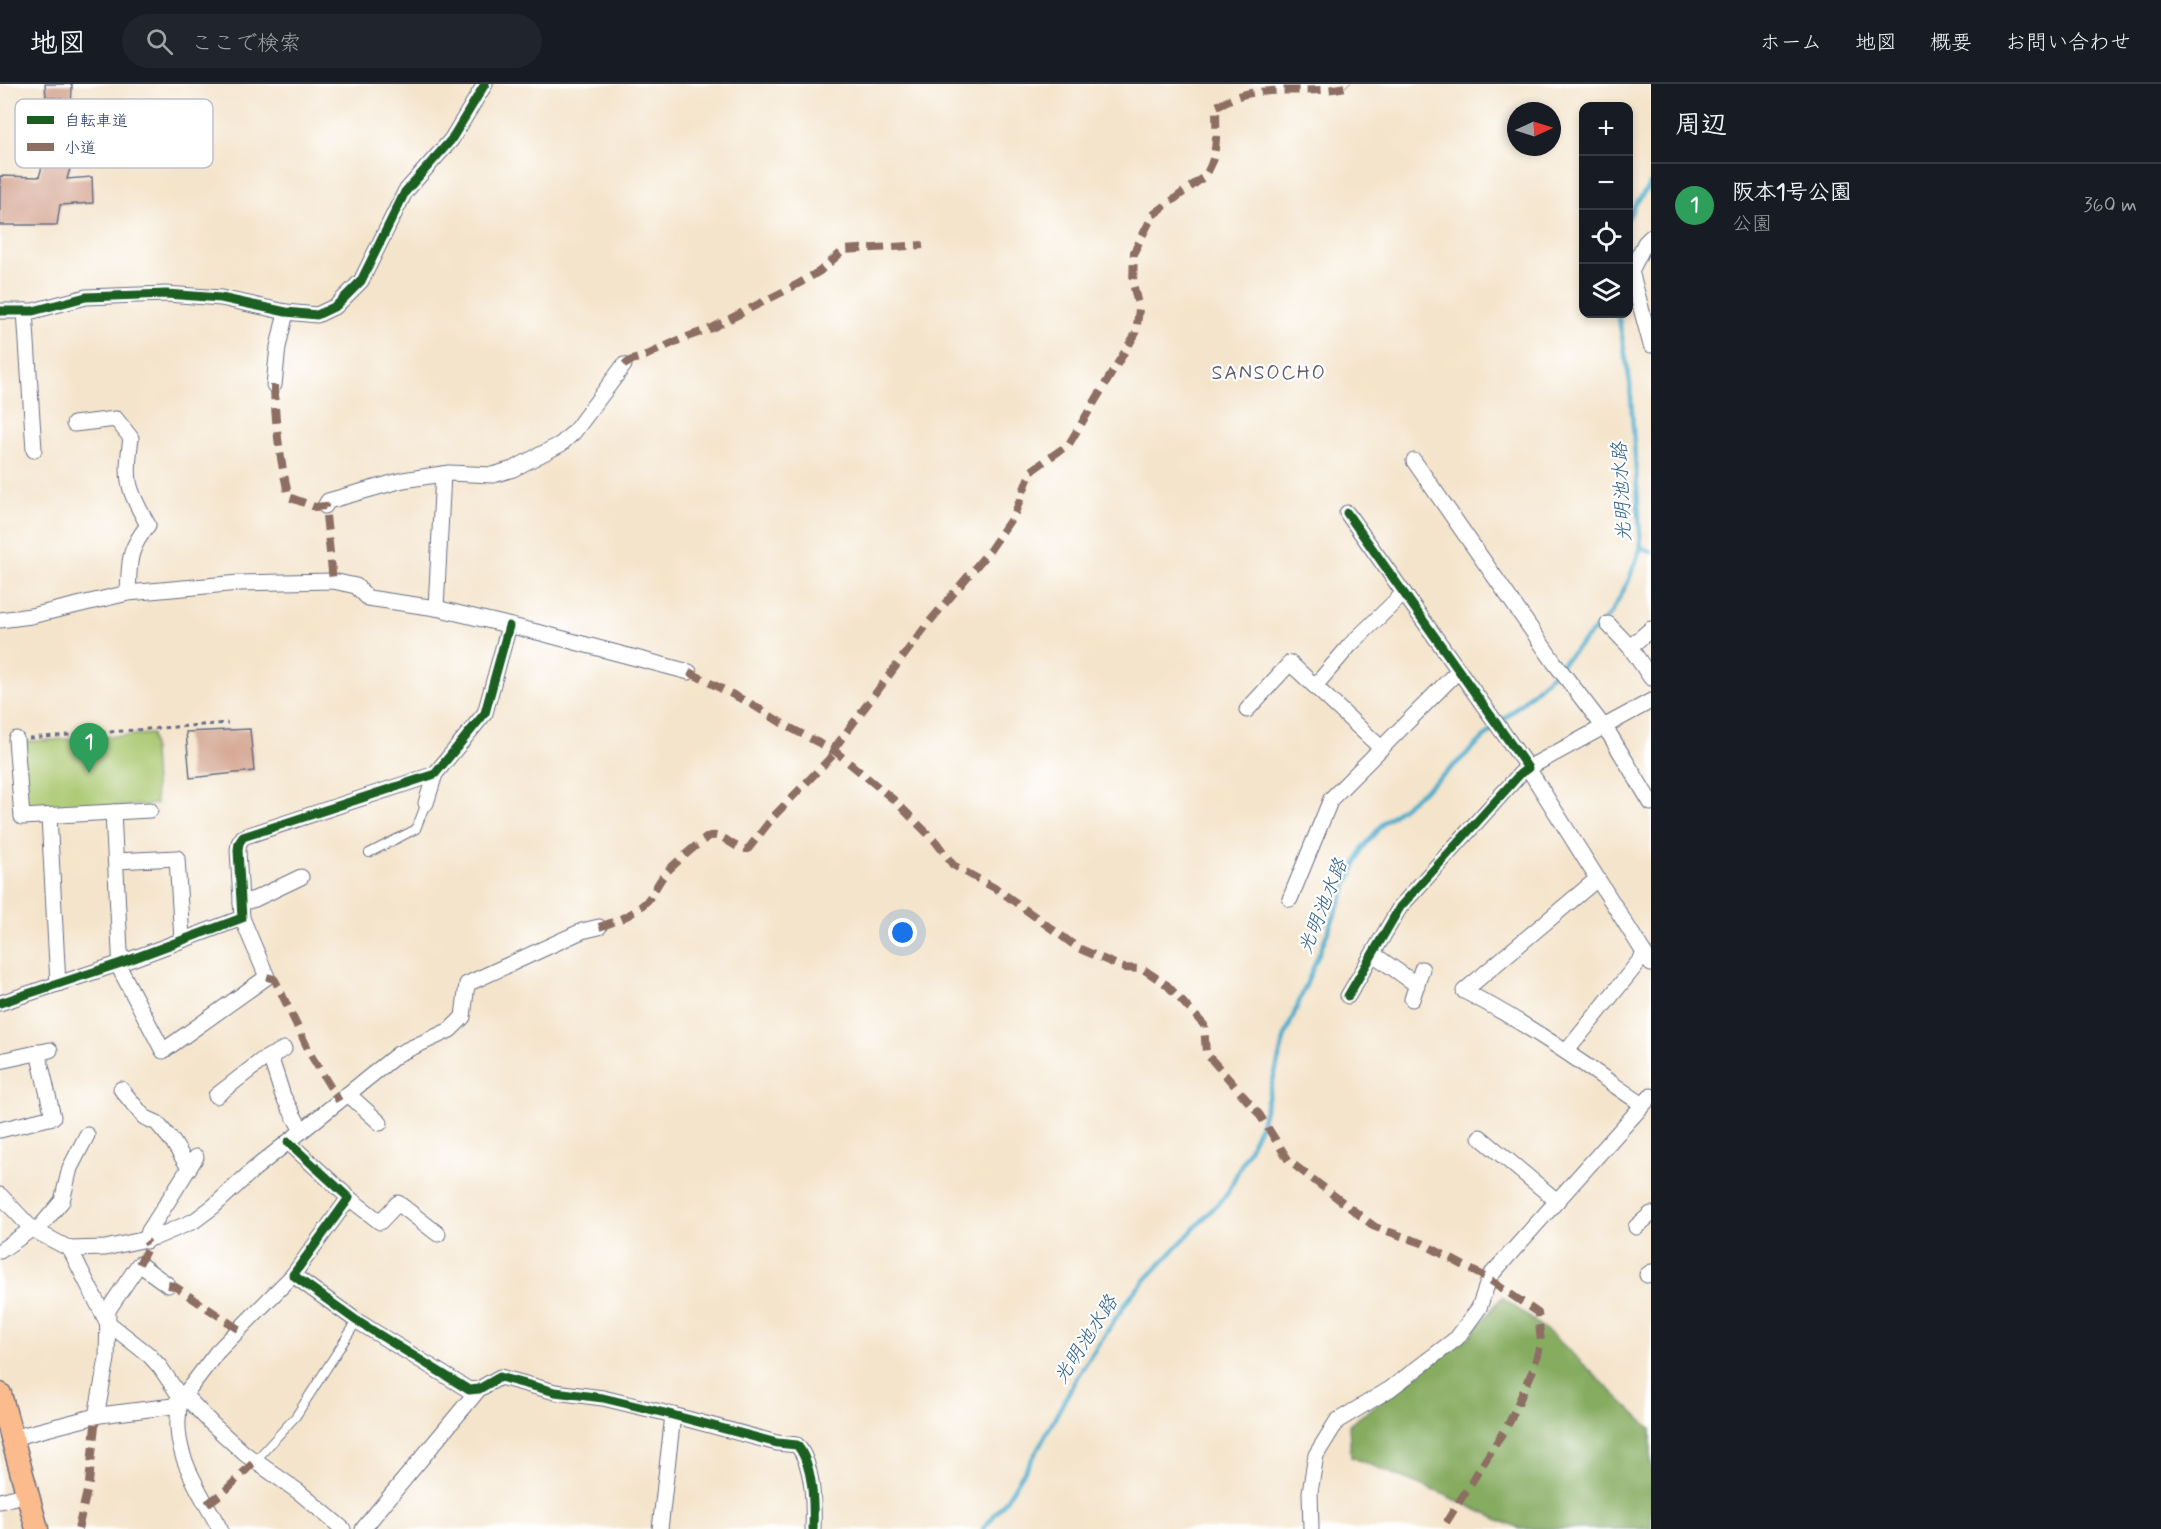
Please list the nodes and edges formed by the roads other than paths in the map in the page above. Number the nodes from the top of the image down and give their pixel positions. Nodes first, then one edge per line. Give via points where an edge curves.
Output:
1 (485, 84) edge
2 (1651, 237) edge
3 (26, 311) junction
4 (0, 312) edge
5 (286, 312) junction
6 (1651, 345) edge
7 (624, 365) dead end
8 (274, 385) dead end
9 (74, 424) dead end
10 (34, 450) dead end
11 (1414, 462) dead end
12 (443, 474) junction
13 (325, 506) dead end
14 (1347, 513) dead end
15 (128, 593) junction
16 (1404, 593) junction
17 (436, 608) junction
18 (0, 620) edge
19 (1608, 624) dead end
20 (509, 626) junction
21 (1651, 629) edge
22 (1630, 647) junction
23 (1459, 670) junction
24 (689, 672) dead end
25 (1651, 678) edge
26 (1315, 686) junction
27 (1651, 701) edge
28 (1247, 710) dead end
29 (1604, 726) junction
30 (16, 739) road end
31 (1381, 748) junction
32 (1528, 768) junction
33 (435, 774) junction
34 (426, 803) joint
35 (1651, 803) edge
36 (150, 810) dead end
37 (113, 812) junction
38 (50, 816) junction
39 (369, 854) dead end
40 (116, 861) junction
41 (301, 878) dead end
42 (1597, 879) junction
43 (1290, 899) dead end
44 (242, 910) junction
45 (599, 927) dead end
46 (182, 940) junction
47 (1373, 954) junction
48 (1648, 959) edge
49 (121, 963) junction
50 (1422, 969) dead end
51 (58, 984) junction
52 (1348, 996) dead end
53 (0, 1003) edge
54 (1566, 1052) junction
55 (0, 1061) edge
56 (121, 1089) dead end
57 (348, 1094) junction
58 (216, 1096) dead end
59 (1647, 1101) edge
60 (380, 1123) dead end
61 (0, 1130) edge
62 (302, 1131) junction
63 (1480, 1137) dead end
64 (288, 1142) junction
65 (86, 1145) dead end
66 (0, 1195) edge
67 (349, 1198) junction
68 (1557, 1201) junction
69 (1651, 1214) edge
70 (1636, 1227) dead end
71 (32, 1229) junction
72 (438, 1234) dead end
73 (146, 1240) junction
74 (70, 1249) junction
75 (0, 1251) edge
76 (293, 1275) junction
77 (168, 1285) dead end
78 (357, 1321) junction
79 (106, 1322) junction
80 (479, 1389) junction
81 (0, 1394) edge
82 (181, 1398) junction
83 (673, 1415) junction
84 (96, 1416) junction
85 (12, 1437) junction
86 (256, 1460) junction
87 (28, 1494) junction
88 (0, 1501) edge
89 (37, 1529) edge
90 (220, 1529) edge
91 (343, 1529) edge
92 (363, 1529) edge
93 (660, 1529) edge
94 (813, 1529) edge
95 (1311, 1529) edge

1 - 5 street via 451,140 405,192 360,281 336,306 317,315
2 - 6 street via 1631,271
3 - 4 street
3 - 5 street via 86,297 166,294 220,298
3 - 10 street
5 - 8 street
7 - 12 street via 561,444 493,475
9 - 15 street via 116,419 131,438 129,487 148,525 130,555
11 - 29 street
12 - 13 street via 403,480 328,501
12 - 17 street
14 - 16 street
15 - 17 street via 239,583 333,581 356,586 368,598
15 - 18 street
16 - 23 street
16 - 26 street via 1350,645
17 - 20 street
19 - 22 street
20 - 24 street
20 - 33 street via 485,713
21 - 22 street
22 - 25 street
23 - 31 street
23 - 32 street
26 - 28 street via 1290,663
26 - 31 street
27 - 29 street
29 - 32 street
29 - 35 street
30 - 38 street via 22,818
31 - 43 street via 1331,799
32 - 42 street
32 - 47 street via 1400,908
33 - 34 street
33 - 44 street via 243,837 238,850
34 - 39 lane via 416,829
36 - 37 street
37 - 38 street
37 - 40 street
38 - 51 street
40 - 46 street via 177,858
40 - 49 street
41 - 44 street via 255,899
42 - 48 street
42 - 54 street via 1464,991
44 - 46 street
44 - 49 street via 267,977 163,1051
45 - 57 street via 582,931 468,984 463,1017 450,1030 398,1054
46 - 49 street
47 - 50 street via 1414,992
47 - 52 street
48 - 54 street
49 - 51 street
51 - 53 street
54 - 59 street
55 - 61 street via 44,1051 53,1117
56 - 73 street via 139,1121 157,1123 193,1162
57 - 60 street
57 - 62 street
58 - 62 street via 277,1053 283,1096
59 - 68 street
62 - 64 street
63 - 68 street
64 - 67 street
64 - 73 street via 194,1221
65 - 71 street via 70,1168 62,1201 40,1227
66 - 71 street
67 - 72 street via 380,1222 398,1203
67 - 76 street
68 - 95 street via 1490,1276 1479,1308 1457,1338 1390,1389 1337,1421 1316,1455 1310,1492
69 - 70 street
71 - 74 street
71 - 75 street
73 - 74 street via 105,1248
74 - 79 street
76 - 78 street
76 - 82 street via 217,1352
77 - 79 street via 139,1264 108,1310
78 - 80 street via 459,1385
78 - 86 lane via 296,1416
79 - 82 street via 149,1355
79 - 84 street via 107,1359
80 - 83 street via 500,1377
80 - 92 street
81 - 85 main road
82 - 84 street via 173,1406
82 - 86 street via 189,1400 211,1424
82 - 90 street via 177,1433 182,1457
83 - 93 street
83 - 94 street via 797,1445 804,1454 814,1502
84 - 85 street
85 - 87 main road
86 - 91 street
87 - 88 street
87 - 89 main road

